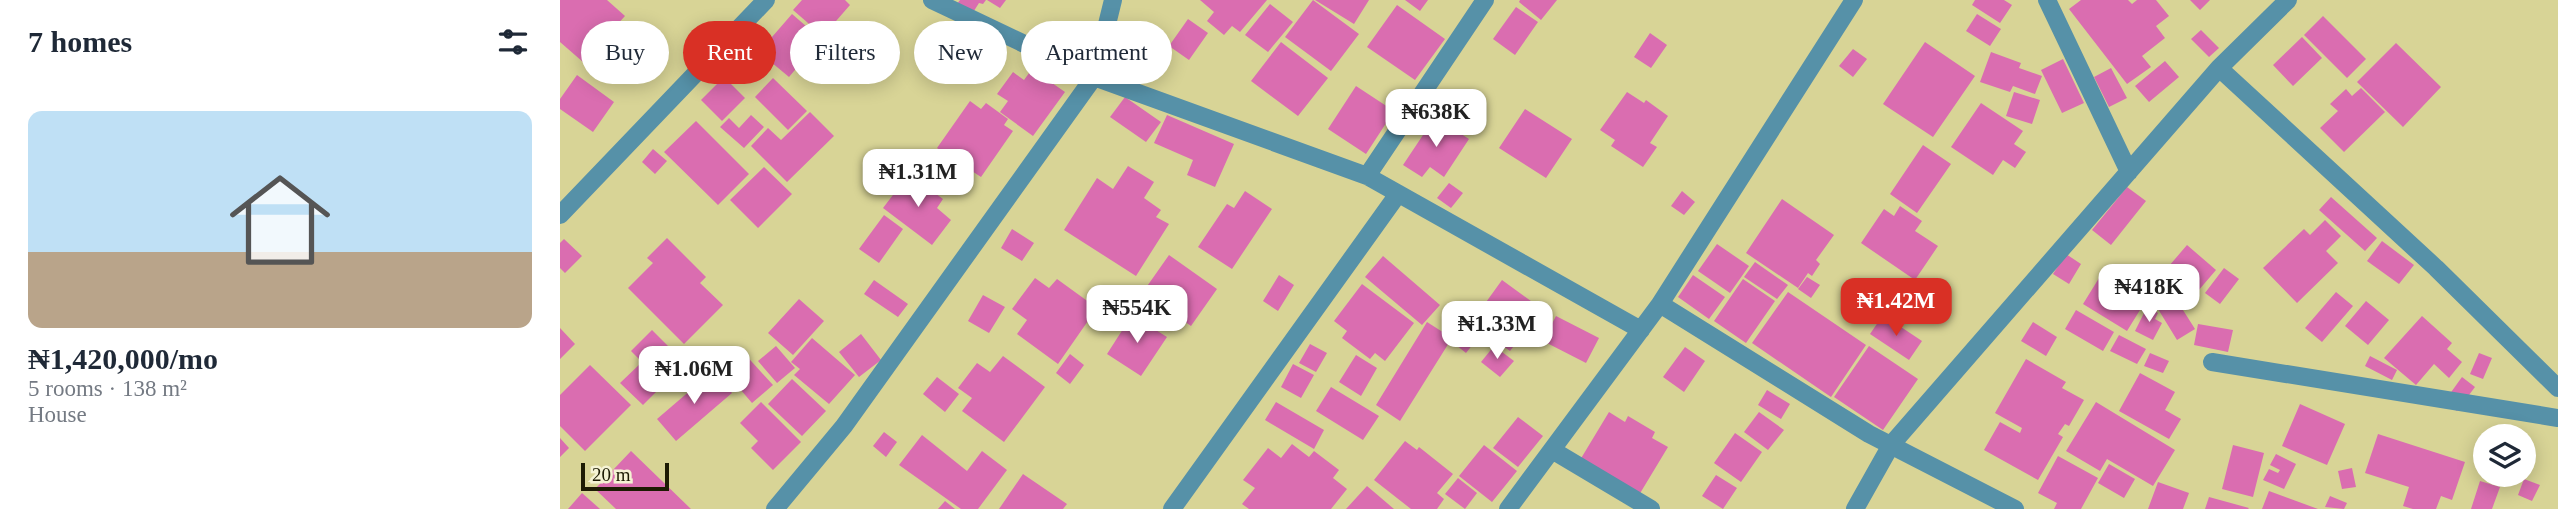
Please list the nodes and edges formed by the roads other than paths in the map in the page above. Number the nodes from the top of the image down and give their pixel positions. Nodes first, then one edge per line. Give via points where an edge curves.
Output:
1 (766, 0) edge
2 (932, 0) edge
3 (1113, 0) edge
4 (1485, 0) edge
5 (1854, 0) edge
6 (2047, 0) edge
7 (2288, 0) edge
8 (1108, 21) edge
9 (1021, 42) edge
10 (2219, 68) junction
11 (1089, 84) edge
12 (1113, 84) edge
13 (2129, 172) junction
14 (1367, 176) junction
15 (1398, 194) junction
16 (560, 215) edge
17 (1660, 304) junction
18 (1641, 330) junction
19 (2212, 362) dead end
20 (2558, 388) edge
21 (2558, 418) edge
22 (1891, 445) junction
23 (1552, 450) junction
24 (775, 509) edge
25 (1172, 509) edge
26 (1508, 509) edge
27 (1651, 509) edge
28 (1855, 509) edge
29 (2015, 509) edge

1 - 16 street
2 - 9 street
3 - 8 street
4 - 14 street
5 - 17 street
6 - 13 street
7 - 10 street
10 - 13 street
10 - 20 street via 2436,268
11 - 24 street via 844,426
12 - 14 street
13 - 22 street
14 - 15 street
15 - 18 street
15 - 25 street
17 - 18 street
17 - 22 street
18 - 23 street
19 - 21 street
22 - 28 street
22 - 29 street
23 - 26 street
23 - 27 street

